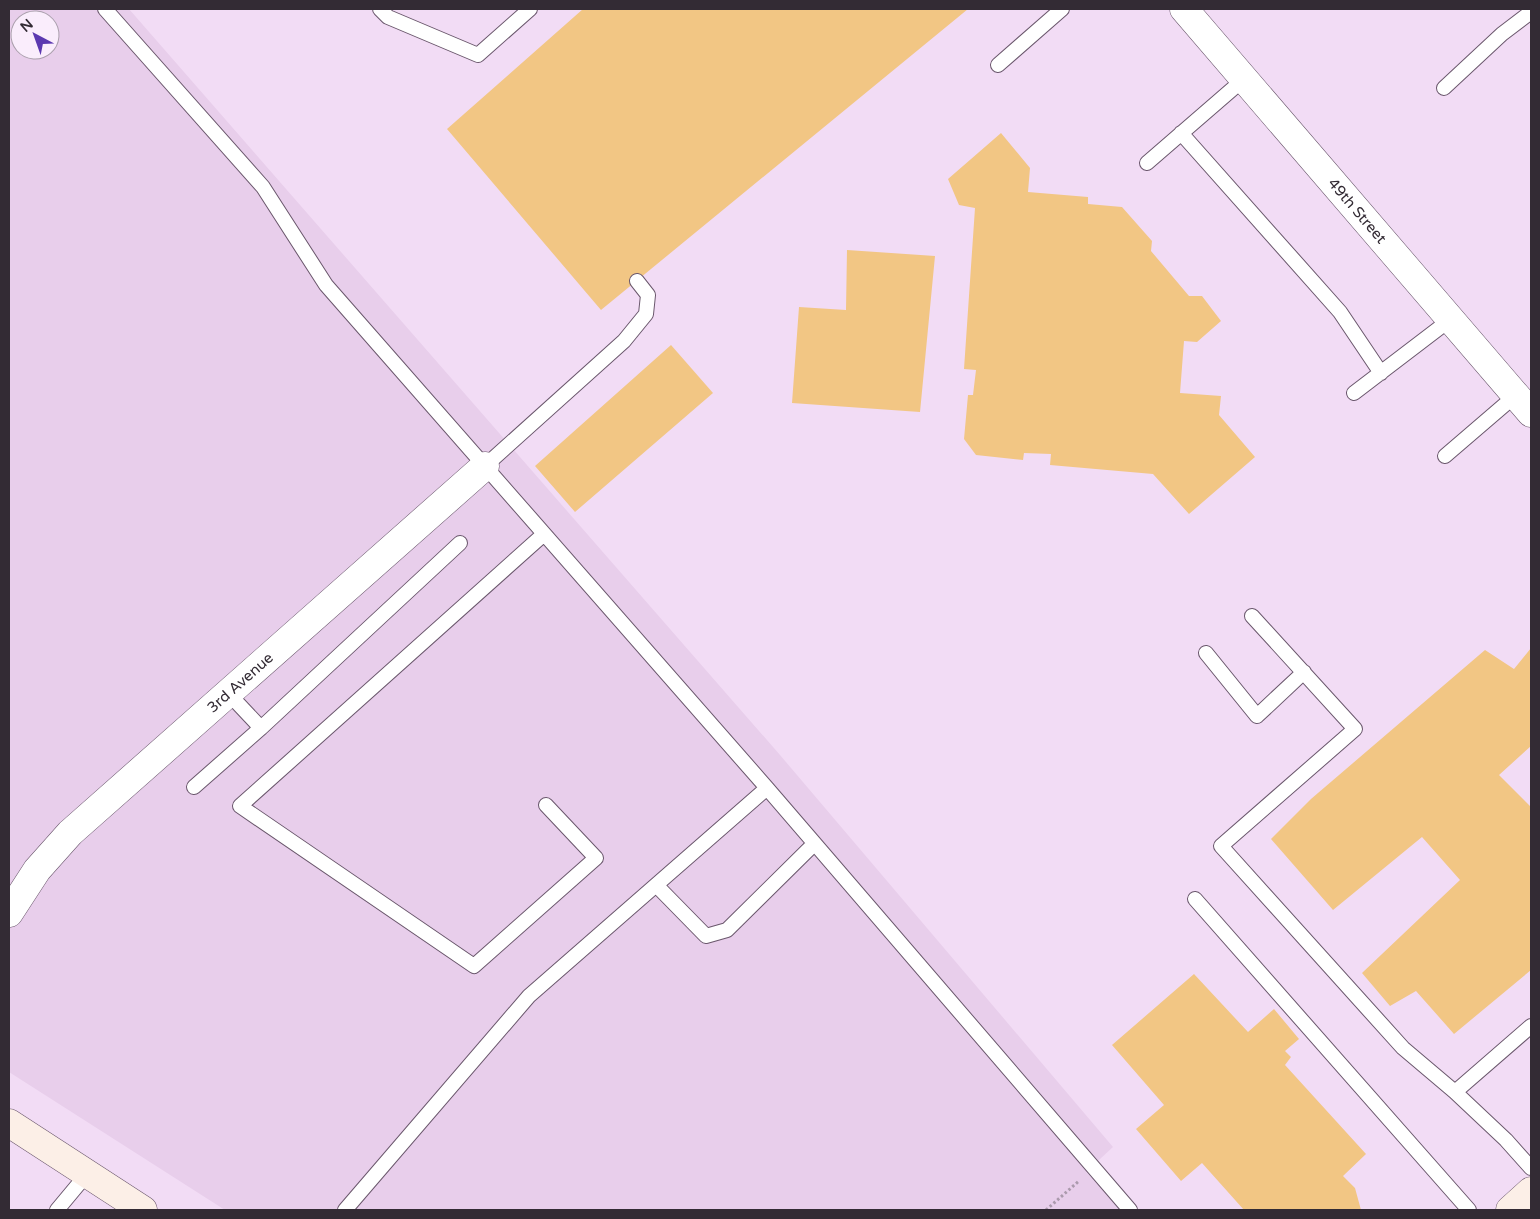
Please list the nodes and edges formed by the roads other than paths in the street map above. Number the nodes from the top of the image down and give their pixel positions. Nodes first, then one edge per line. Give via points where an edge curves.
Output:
1 (105, 9) edge
2 (380, 9) edge
3 (530, 9) edge
4 (1062, 9) edge
5 (1184, 9) edge
6 (1531, 12) edge
7 (998, 65) dead end
8 (1244, 79) junction
9 (1444, 88) dead end
10 (1181, 133) junction
11 (1147, 163) dead end
12 (636, 281) dead end
13 (1450, 319) junction
14 (1381, 373) junction
15 (1354, 393) dead end
16 (1523, 404) edge
17 (1445, 456) dead end
18 (485, 466) junction
19 (544, 534) junction
20 (460, 543) dead end
21 (1252, 616) dead end
22 (1206, 653) dead end
23 (1304, 672) junction
24 (229, 694) junction
25 (261, 728) junction
26 (194, 787) dead end
27 (767, 788) junction
28 (546, 805) dead end
29 (814, 844) junction
30 (657, 886) junction
31 (1195, 899) dead end
32 (9, 913) edge
33 (1531, 1026) edge
34 (1455, 1092) junction
35 (9, 1123) edge
36 (1531, 1168) edge
37 (87, 1174) junction
38 (1531, 1191) edge
39 (57, 1210) edge
40 (143, 1210) edge
41 (345, 1210) edge
42 (1130, 1210) edge
43 (1469, 1210) edge
44 (1510, 1210) edge

1 - 18 lane via 263,187 326,285
2 - 3 lane via 388,17 478,55
4 - 7 lane
5 - 8 street, 49th Street
6 - 9 lane via 1502,34
8 - 10 lane
8 - 13 street, 49th Street
10 - 11 lane
10 - 14 lane via 1340,312
12 - 18 lane via 648,295 646,314 624,341
13 - 14 lane
13 - 16 street, 49th Street
14 - 15 lane
16 - 17 lane
18 - 19 lane
18 - 24 street, 3rd Avenue
19 - 27 lane
19 - 28 lane via 240,806 474,966 596,858
20 - 25 lane
21 - 23 lane
22 - 23 lane via 1257,716
23 - 34 lane via 1355,729 1221,846 1404,1048
24 - 25 lane
24 - 32 street, 3rd Avenue via 70,834 37,870
25 - 26 lane
27 - 29 lane
27 - 30 lane
29 - 30 lane via 727,930 706,936
29 - 42 lane
30 - 41 lane via 529,996
31 - 43 lane
33 - 34 lane
34 - 36 lane
35 - 37 main road
37 - 39 lane
37 - 40 main road
38 - 44 main road

